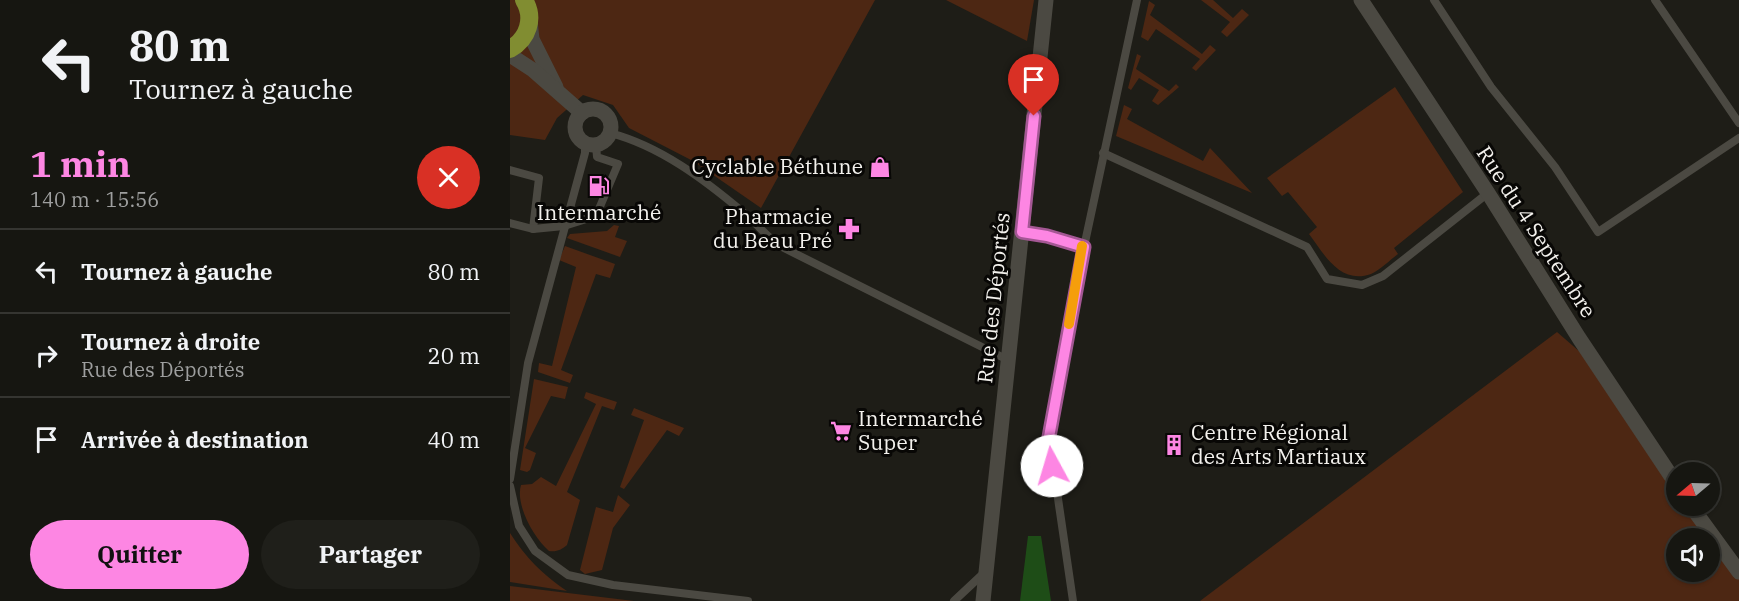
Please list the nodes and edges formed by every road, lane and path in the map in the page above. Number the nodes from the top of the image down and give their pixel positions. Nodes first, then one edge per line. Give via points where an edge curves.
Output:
1 (1046, 0) edge
2 (1137, 0) edge
3 (1361, 0) edge
4 (1434, 0) edge
5 (1655, 0) edge
6 (530, 9) edge
7 (510, 49) edge
8 (510, 56) edge
9 (558, 90) junction
10 (582, 112) junction
11 (1739, 123) edge
12 (610, 133) junction
13 (1739, 138) edge
14 (590, 144) junction
15 (1103, 153) junction
16 (510, 170) edge
17 (1488, 193) junction
18 (510, 223) edge
19 (564, 226) junction
20 (533, 229) junction
21 (1022, 232) junction
22 (1084, 247) junction
23 (1008, 360) junction
24 (1666, 469) edge
25 (510, 479) edge
26 (510, 486) edge
27 (1698, 516) edge
28 (986, 571) junction
29 (1739, 572) edge
30 (747, 601) edge
31 (954, 601) edge
32 (983, 601) edge
33 (1073, 601) edge

1 - 21 street, Rue des Déportés
2 - 15 lane
3 - 17 street, Rue du 4 Septembre
4 - 13 lane via 1491,87 1555,167 1598,232
5 - 11 lane
6 - 7 main road via 523,39
6 - 9 street via 532,39
8 - 9 street
9 - 10 street
10 - 12 street via 601,111 610,120
10 - 14 street via 575,129 580,139
12 - 14 street via 602,142
12 - 23 lane via 650,147 712,186 782,247
14 - 19 lane
14 - 19 lane via 597,157 618,164 596,216
15 - 17 lane via 1307,247 1327,279 1362,285 1383,276
15 - 22 lane
16 - 20 lane via 539,178
17 - 24 street, Rue du 4 Septembre
18 - 20 lane
19 - 20 lane
19 - 25 lane via 528,363
21 - 22 lane
21 - 23 street, Rue des Déportés
22 - 33 lane via 1049,437
23 - 28 street, Rue des Déportés
26 - 30 lane via 519,526 535,551 568,575 613,585
27 - 29 street
28 - 31 lane
28 - 32 street, Rue des Déportés

